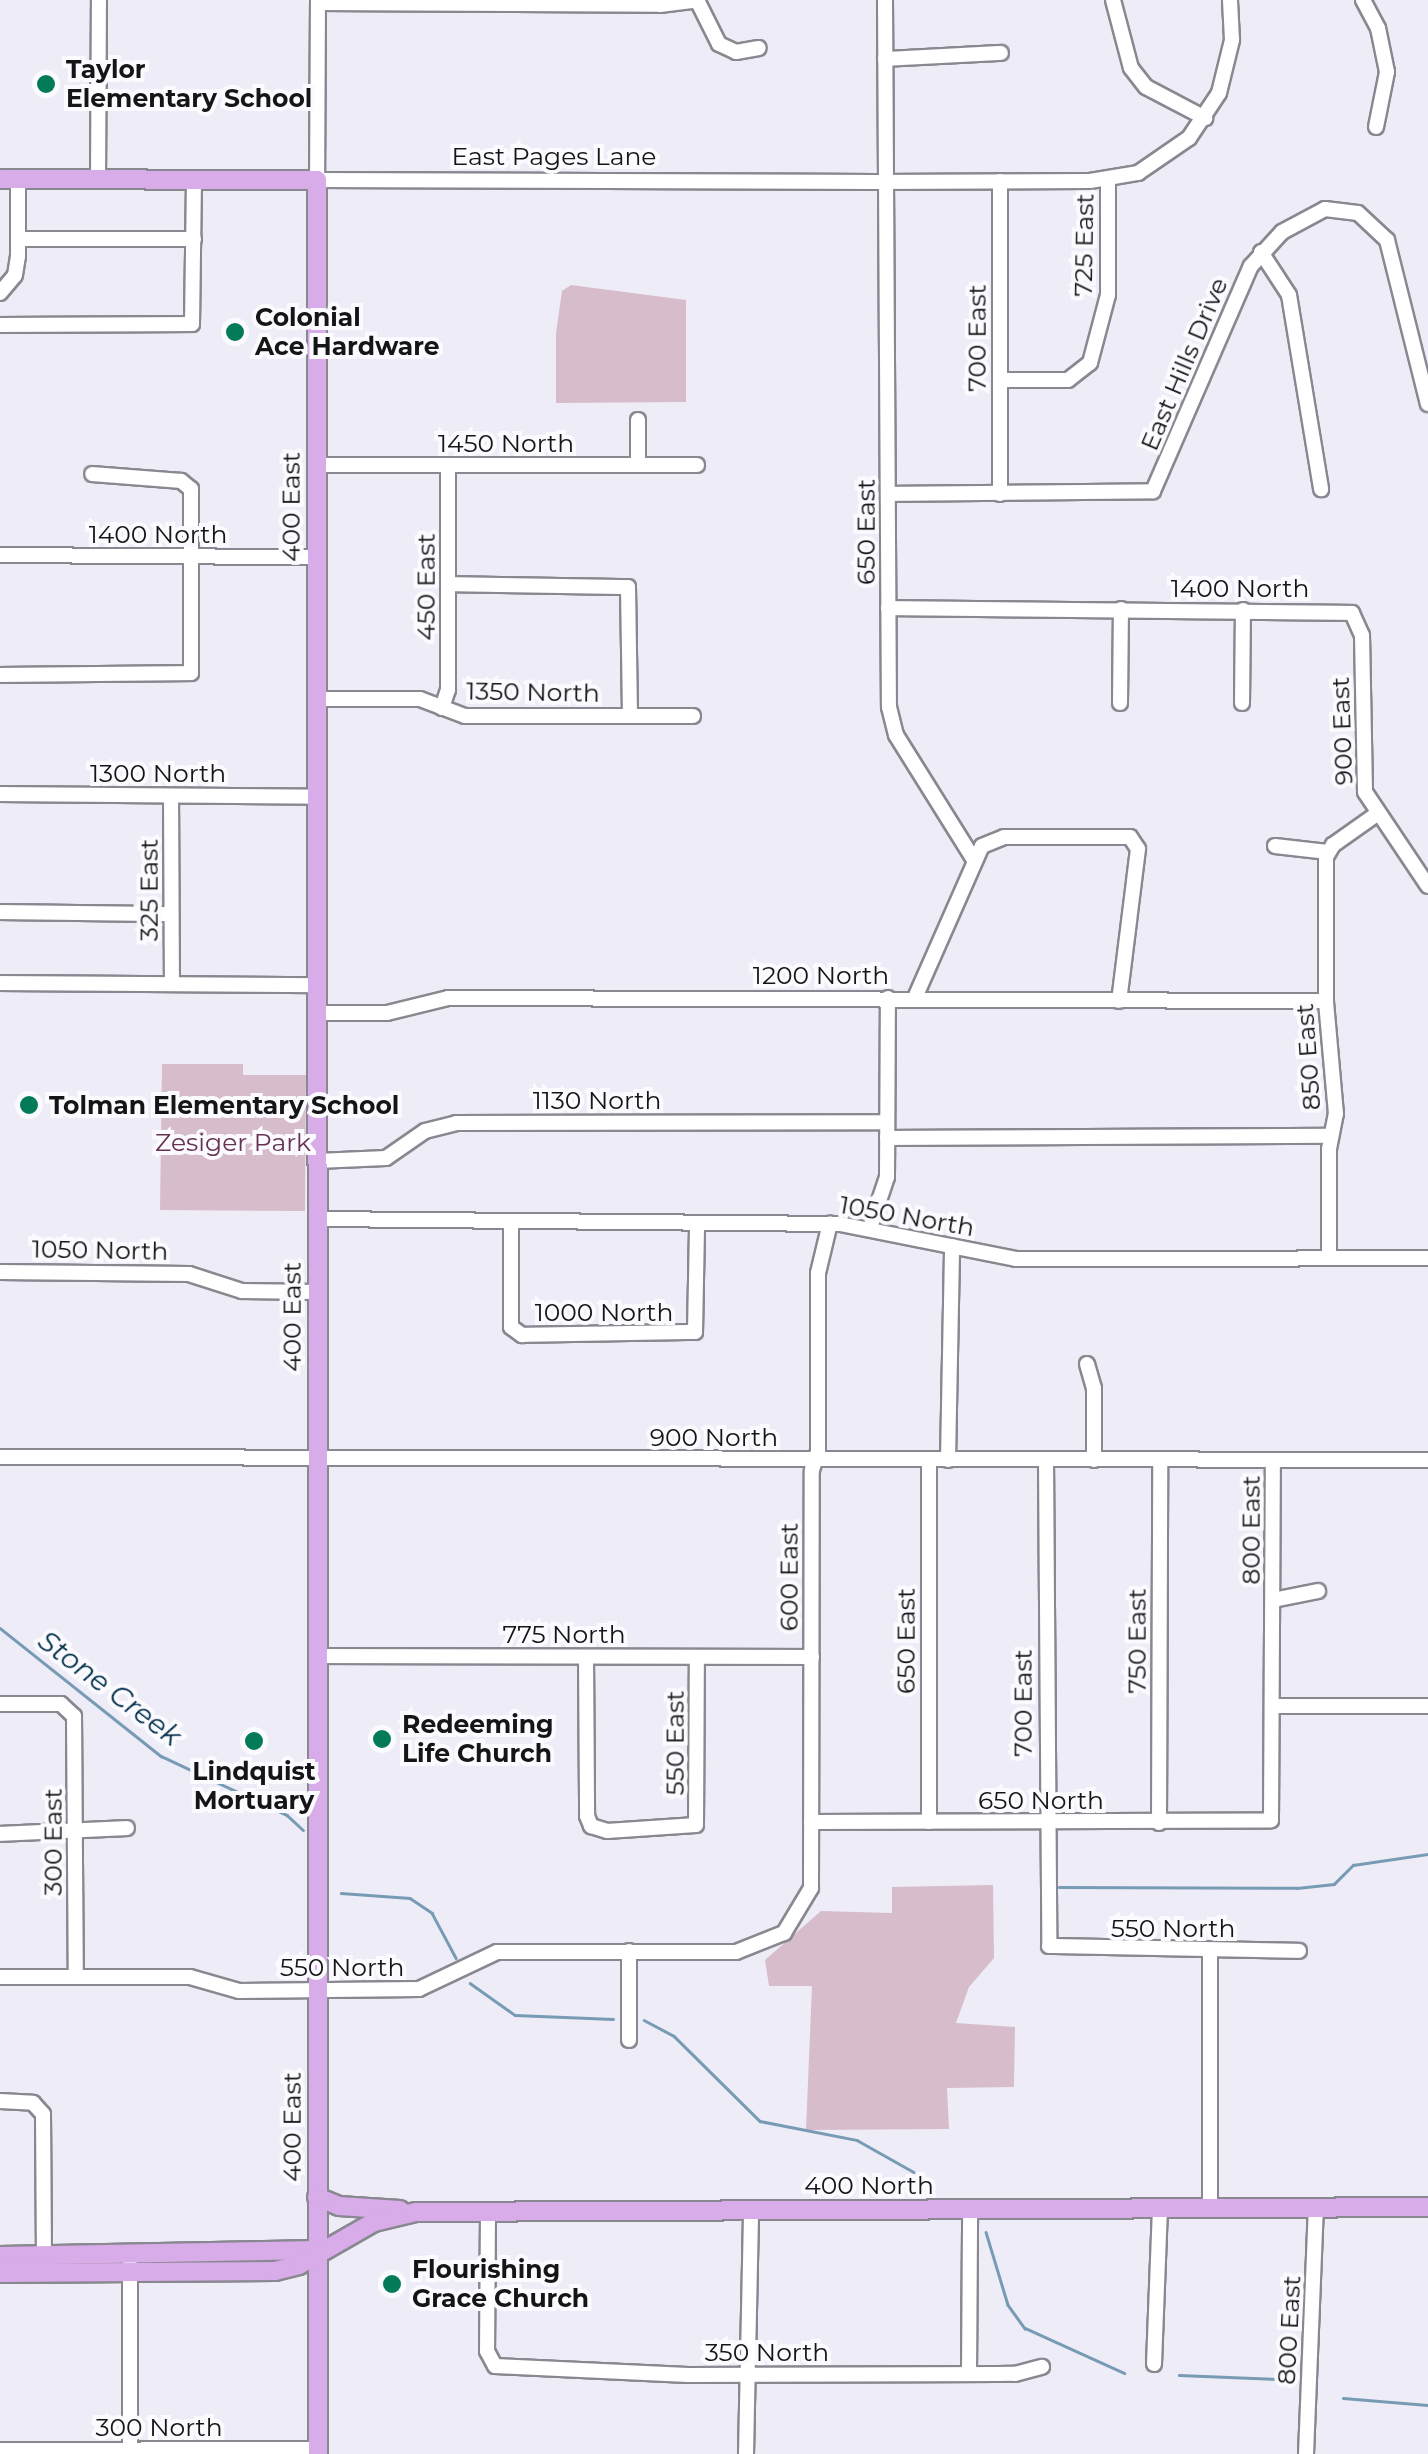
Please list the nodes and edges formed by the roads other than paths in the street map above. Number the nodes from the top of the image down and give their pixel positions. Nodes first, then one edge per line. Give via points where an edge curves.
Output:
1 (98, 0) edge
2 (698, 0) edge
3 (885, 0) edge
4 (1113, 0) edge
5 (1230, 0) edge
6 (1363, 0) edge
7 (318, 1) edge
8 (759, 48) dead end
9 (1000, 53) dead end
10 (885, 59) junction
11 (1205, 118) junction
12 (1376, 126) dead end
13 (9, 179) edge
14 (1108, 179) junction
15 (194, 180) junction
16 (318, 180) junction
17 (98, 181) junction
18 (1000, 181) junction
19 (886, 182) junction
20 (19, 239) junction
21 (194, 239) junction
22 (1261, 252) junction
23 (0, 293) edge
24 (0, 326) edge
25 (1000, 380) junction
26 (1428, 404) edge
27 (638, 420) dead end
28 (316, 465) junction
29 (448, 465) junction
30 (638, 465) junction
31 (697, 465) dead end
32 (92, 474) dead end
33 (1321, 489) dead end
34 (888, 494) junction
35 (1000, 494) junction
36 (0, 555) edge
37 (194, 556) junction
38 (316, 557) junction
39 (448, 584) junction
40 (888, 608) junction
41 (1120, 610) junction
42 (1243, 610) junction
43 (1357, 616) joint
44 (0, 675) edge
45 (316, 699) junction
46 (1120, 703) dead end
47 (1242, 703) dead end
48 (442, 708) junction
49 (630, 716) junction
50 (693, 716) dead end
51 (0, 794) edge
52 (171, 796) junction
53 (316, 797) junction
54 (1377, 814) junction
55 (1275, 846) dead end
56 (1328, 852) junction
57 (973, 858) junction
58 (1428, 886) edge
59 (0, 912) edge
60 (171, 914) junction
61 (0, 982) edge
62 (172, 984) junction
63 (316, 986) junction
64 (888, 998) junction
65 (914, 1000) junction
66 (1120, 1001) junction
67 (1326, 1001) junction
68 (316, 1013) junction
69 (887, 1130) junction
70 (1331, 1136) junction
71 (317, 1162) junction
72 (317, 1219) junction
73 (511, 1222) junction
74 (697, 1223) junction
75 (830, 1223) junction
76 (870, 1228) junction
77 (952, 1246) junction
78 (1328, 1258) junction
79 (1428, 1258) edge
80 (0, 1272) edge
81 (317, 1292) junction
82 (1086, 1364) dead end
83 (0, 1457) edge
84 (317, 1459) junction
85 (815, 1460) junction
86 (929, 1460) junction
87 (948, 1460) junction
88 (1046, 1460) junction
89 (1094, 1460) junction
90 (1160, 1460) junction
91 (1273, 1460) junction
92 (1428, 1460) edge
93 (1318, 1591) dead end
94 (1274, 1600) junction
95 (317, 1656) junction
96 (586, 1656) junction
97 (697, 1656) junction
98 (812, 1657) junction
99 (0, 1704) edge
100 (1274, 1706) junction
101 (1428, 1706) edge
102 (1271, 1820) joint
103 (812, 1822) junction
104 (929, 1822) junction
105 (1046, 1822) junction
106 (1159, 1823) junction
107 (128, 1828) dead end
108 (0, 1834) edge
109 (75, 1834) junction
110 (789, 1928) joint
111 (1049, 1946) joint
112 (629, 1951) junction
113 (1210, 1951) junction
114 (1300, 1951) dead end
115 (0, 1977) edge
116 (76, 1977) junction
117 (317, 1990) junction
118 (629, 2040) dead end
119 (0, 2101) edge
120 (318, 2197) junction
121 (1210, 2208) junction
122 (1316, 2208) junction
123 (1428, 2208) edge
124 (1160, 2209) junction
125 (751, 2210) junction
126 (970, 2210) junction
127 (416, 2212) junction
128 (488, 2212) junction
129 (318, 2250) junction
130 (0, 2256) edge
131 (130, 2264) junction
132 (44, 2265) junction
133 (254, 2272) junction
134 (0, 2274) edge
135 (318, 2299) junction
136 (1154, 2364) dead end
137 (1042, 2367) dead end
138 (969, 2373) junction
139 (751, 2374) junction
140 (0, 2450) edge
141 (130, 2452) edge
142 (318, 2452) edge
143 (746, 2454) edge
144 (1306, 2454) edge

1 - 17 street
2 - 7 street via 660,6
2 - 8 street via 719,44 736,52
3 - 10 street, 650 East
4 - 11 street via 1131,68 1146,87
5 - 11 street via 1227,68
6 - 12 street via 1378,28 1387,72
7 - 16 street
9 - 10 street
10 - 19 street, 650 East
11 - 14 street, East Pages Lane via 1189,138 1138,173
13 - 17 main road, East Pages Lane
13 - 20 street
14 - 18 street, East Pages Lane
14 - 25 street, 725 East via 1108,295 1086,369 1068,380
15 - 16 main road, East Pages Lane
15 - 17 main road, East Pages Lane
15 - 21 street
16 - 19 street, East Pages Lane
16 - 28 main road, 400 East
18 - 19 street, East Pages Lane
18 - 25 street, 700 East
19 - 34 street, 650 East
20 - 21 street
20 - 23 street via 15,275
21 - 24 street via 194,320 188,326
22 - 26 street, East Hills Drive via 1318,211 1345,209 1372,221 1392,256
22 - 33 street via 1290,295
22 - 35 street, East Hills Drive via 1152,491
25 - 35 street, 700 East
27 - 30 street
28 - 29 street, 1450 North
28 - 38 main road, 400 East
29 - 30 street, 1450 North
29 - 39 street, 450 East
30 - 31 street, 1450 North
32 - 37 street via 188,485
34 - 35 street, East Hills Drive
34 - 40 street, 650 East
36 - 37 street, 1400 North
37 - 38 street, 1400 North
37 - 44 street via 191,673
38 - 45 main road, 400 East
39 - 48 street, 450 East via 448,690
39 - 49 street via 628,587
40 - 41 street, 1400 North
40 - 57 street, 650 East via 891,722
41 - 42 street, 1400 North
41 - 46 street
42 - 43 street, 1400 North
42 - 47 street
43 - 54 street, 900 East via 1362,780
45 - 48 street, 1350 North via 420,699
45 - 53 main road, 400 East
48 - 49 street, 1350 North via 465,716
49 - 50 street, 1350 North
51 - 52 street, 1300 North
52 - 53 street, 1300 North
52 - 60 street, 325 East
53 - 63 main road, 400 East
54 - 56 street
54 - 58 street, 900 East
55 - 56 street
56 - 67 street, 850 East
57 - 65 street
57 - 66 street via 1004,837 1137,838
59 - 60 street
60 - 62 street, 325 East
61 - 62 street
62 - 63 street
63 - 68 main road, 400 East
64 - 65 street, 1200 North
64 - 68 street, 1200 North via 448,998 386,1013
64 - 69 street
65 - 66 street, 1200 North
66 - 67 street, 1200 North
67 - 70 street, 850 East via 1336,1114
68 - 71 main road, 400 East
69 - 70 street, 1130 North
69 - 71 street, 1130 North via 456,1123 425,1131 386,1158
69 - 76 street via 886,1184
70 - 78 street, 850 East
71 - 72 main road, 400 East
72 - 73 street, 1050 North
72 - 81 main road, 400 East
73 - 74 street, 1050 North
73 - 74 street, 1000 North via 513,1332 695,1332
74 - 75 street, 1050 North
75 - 76 street, 1050 North
75 - 85 street, 600 East via 818,1273
76 - 77 street, 1050 North
77 - 78 street, 1050 North via 1016,1259
77 - 87 street
78 - 79 street, 1050 North
80 - 81 street, 1050 North via 188,1274 242,1291
81 - 84 main road, 400 East
82 - 89 street via 1094,1388
83 - 84 street, 900 North
84 - 85 street, 900 North
84 - 95 main road, 400 East
85 - 86 street, 900 North
85 - 98 street, 600 East
86 - 87 street, 900 North
86 - 104 street, 650 East
87 - 88 street, 900 North
88 - 89 street, 900 North
88 - 105 street, 700 East
89 - 90 street, 900 North
90 - 91 street, 900 North
90 - 106 street, 750 East
91 - 92 street, 900 North
91 - 94 street, 800 East
93 - 94 street, 800 East
94 - 100 street, 800 East
95 - 96 street, 775 North
95 - 117 main road, 400 East
96 - 97 street, 775 North
96 - 97 street, 550 East via 591,1826 694,1828
97 - 98 street, 775 North
98 - 103 street, 600 East
99 - 109 street, 300 East via 70,1708
100 - 101 street
100 - 102 street, 800 East
102 - 106 street, 650 North
103 - 104 street, 650 North
103 - 110 street, 600 East via 810,1894
104 - 105 street, 650 North
105 - 106 street, 650 North
105 - 111 street, 700 East
107 - 109 street
108 - 109 street
109 - 116 street, 300 East
110 - 112 street, 550 North via 752,1950
111 - 113 street, 550 North
112 - 117 street, 550 North via 497,1952 427,1988
112 - 118 street
113 - 114 street, 550 North
113 - 121 street
115 - 116 street, 550 North
116 - 117 street, 550 North via 190,1977 232,1990
117 - 120 main road, 400 East
119 - 132 street via 38,2105
120 - 127 main road via 339,2206
120 - 129 main road, 400 East
121 - 122 main road, 400 North
121 - 124 main road, 400 North
122 - 123 main road, 400 North
122 - 144 street, 800 East
124 - 126 main road, 400 North
124 - 136 street
125 - 126 main road, 400 North
125 - 128 main road, 400 North
125 - 139 street
126 - 138 street
127 - 128 main road, 400 North
127 - 129 main road, 400 North via 374,2222
128 - 139 street, 350 North via 486,2350 492,2365
129 - 131 main road, 400 North
129 - 133 main road, 400 North via 299,2265
129 - 135 main road, 400 East
130 - 132 main road, 400 North
131 - 132 main road, 400 North
131 - 133 main road, 400 North
131 - 141 street
132 - 134 main road, 400 North
133 - 135 main road via 298,2278
135 - 142 main road, 400 East
137 - 138 street, 350 North
138 - 139 street, 350 North
139 - 143 street
140 - 141 street, 300 North
141 - 142 street, 300 North

